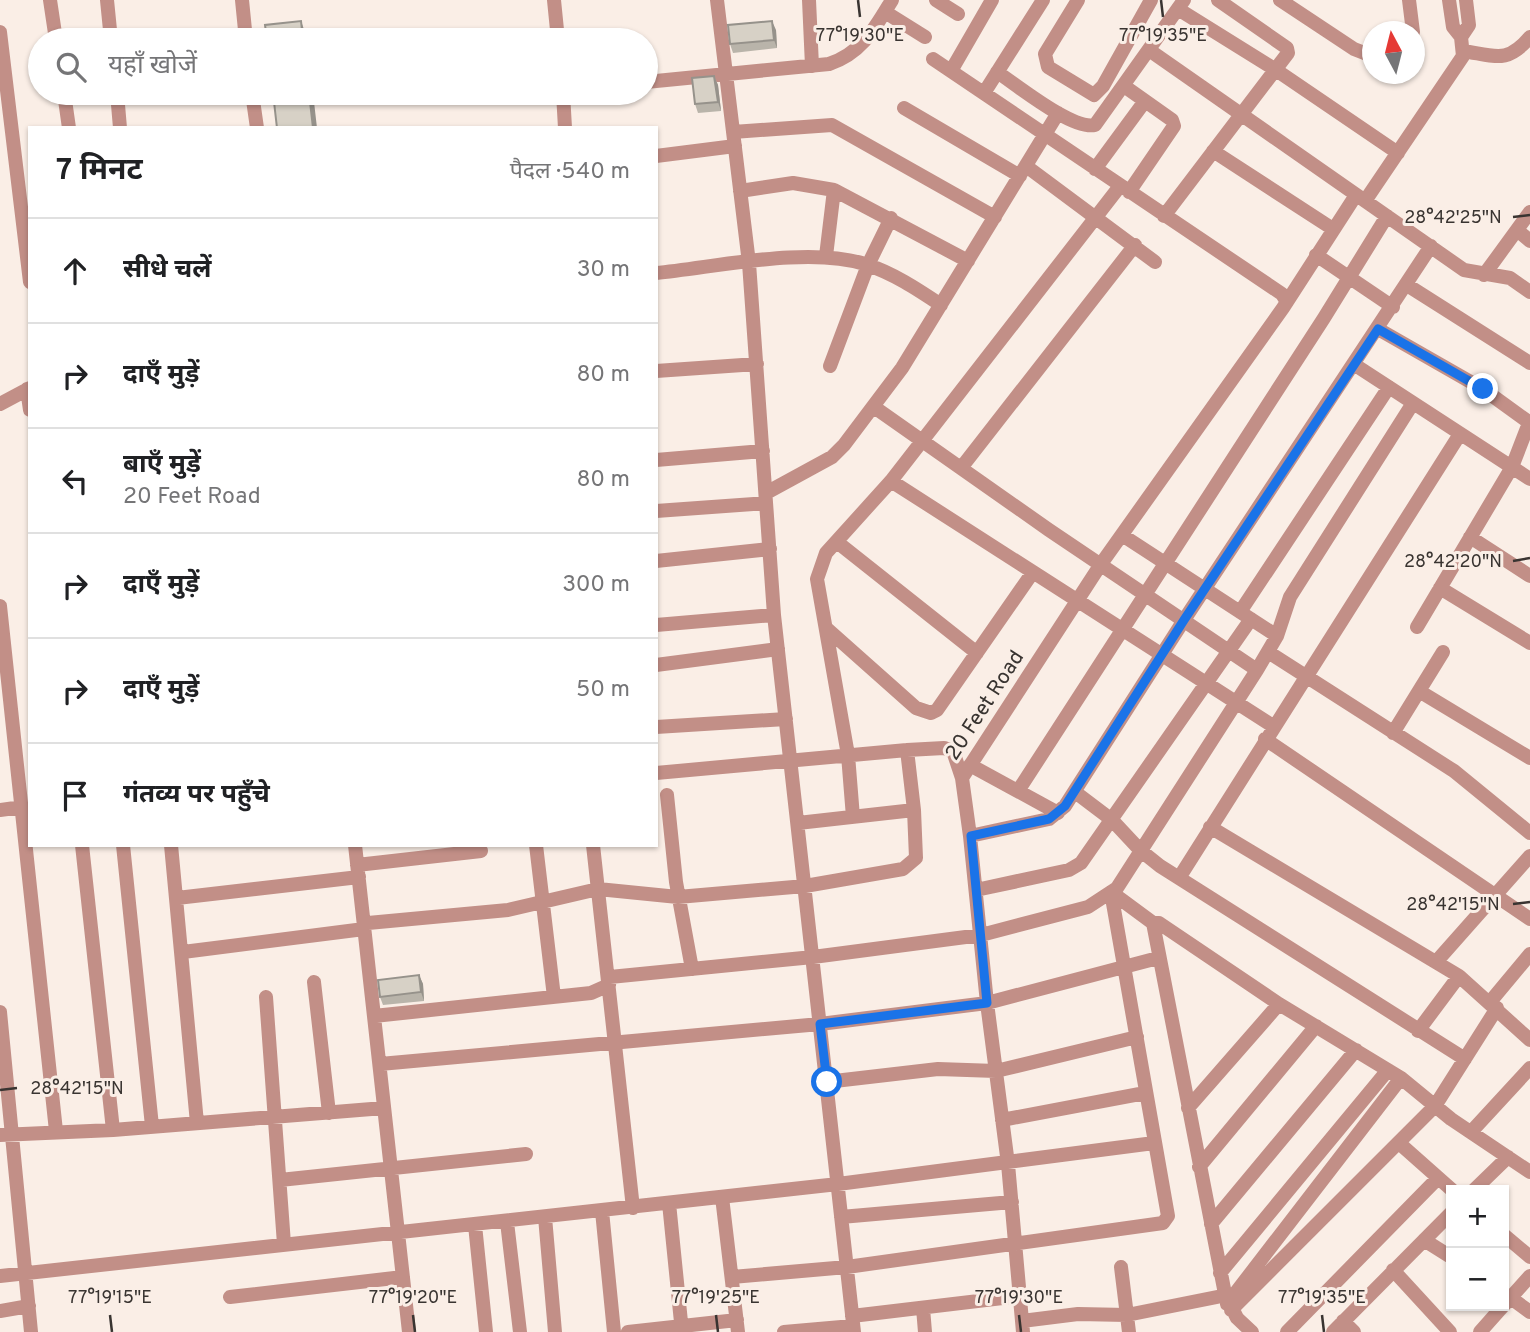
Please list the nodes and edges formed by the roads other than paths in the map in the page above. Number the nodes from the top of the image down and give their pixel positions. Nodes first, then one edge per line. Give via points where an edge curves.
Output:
1 (50, 0) edge
2 (107, 0) edge
3 (242, 0) edge
4 (554, 0) edge
5 (717, 0) edge
6 (809, 0) edge
7 (936, 0) edge
8 (1042, 0) edge
9 (1078, 0) edge
10 (1218, 0) edge
11 (1280, 0) edge
12 (1409, 0) edge
13 (1449, 0) edge
14 (1466, 0) edge
15 (989, 1) edge
16 (1147, 1) edge
17 (1181, 4) edge
18 (889, 6) edge
19 (958, 14) dead end
20 (1412, 21) edge
21 (54, 28) edge
22 (110, 28) edge
23 (245, 28) edge
24 (557, 28) edge
25 (0, 32) edge
26 (925, 37) dead end
27 (1530, 37) edge
28 (1462, 44) junction
29 (1149, 50) junction
30 (1362, 52) edge
31 (933, 59) dead end
32 (812, 66) junction
33 (1276, 70) junction
34 (951, 71) junction
35 (997, 72) junction
36 (724, 74) junction
37 (658, 81) edge
38 (1124, 86) junction
39 (984, 93) junction
40 (1145, 101) junction
41 (66, 105) edge
42 (118, 105) edge
43 (254, 105) edge
44 (564, 105) edge
45 (904, 108) dead end
46 (1058, 113) junction
47 (1240, 115) junction
48 (69, 126) edge
49 (120, 126) edge
50 (257, 126) edge
51 (565, 126) edge
52 (1045, 135) junction
53 (734, 139) junction
54 (1213, 151) junction
55 (1398, 153) junction
56 (658, 156) edge
57 (1095, 169) junction
58 (1023, 171) junction
59 (1124, 189) junction
60 (834, 190) junction
61 (740, 191) junction
62 (1360, 198) junction
63 (1530, 212) edge
64 (1096, 216) junction
65 (1164, 216) junction
66 (1387, 216) junction
67 (995, 217) junction
68 (891, 218) junction
69 (1333, 229) junction
70 (1517, 230) junction
71 (1530, 241) edge
72 (1135, 245) junction
73 (1431, 246) junction
74 (1316, 255) junction
75 (826, 256) junction
76 (968, 261) junction
77 (1155, 262) dead end
78 (749, 263) junction
79 (28, 265) edge
80 (868, 265) junction
81 (658, 273) edge
82 (1485, 275) junction
83 (1349, 277) junction
84 (1407, 285) junction
85 (1530, 292) edge
86 (1287, 302) junction
87 (941, 305) junction
88 (1393, 307) junction
89 (1378, 329) junction
90 (1530, 363) edge
91 (757, 364) junction
92 (1355, 365) junction
93 (831, 366) dead end
94 (658, 372) edge
95 (1389, 387) junction
96 (28, 388) edge
97 (1413, 403) junction
98 (0, 404) edge
99 (874, 407) junction
100 (1530, 423) edge
101 (1460, 434) junction
102 (922, 440) junction
103 (763, 451) junction
104 (658, 460) edge
105 (1512, 467) junction
106 (961, 468) junction
107 (1530, 479) edge
108 (891, 481) junction
109 (766, 498) junction
110 (658, 511) edge
111 (1122, 535) junction
112 (1470, 537) junction
113 (836, 542) junction
114 (770, 549) junction
115 (658, 561) edge
116 (1166, 564) junction
117 (1101, 565) junction
118 (1033, 572) junction
119 (1530, 576) edge
120 (1440, 588) junction
121 (1204, 589) junction
122 (1146, 595) junction
123 (1077, 600) junction
124 (0, 606) edge
125 (774, 615) junction
126 (1245, 616) junction
127 (1184, 620) junction
128 (658, 625) edge
129 (1417, 627) dead end
130 (826, 628) junction
131 (1122, 630) junction
132 (1277, 636) junction
133 (1530, 643) edge
134 (778, 649) junction
135 (1230, 651) junction
136 (1268, 652) junction
137 (1443, 652) dead end
138 (977, 653) junction
139 (1162, 654) junction
140 (658, 665) edge
141 (1257, 670) junction
142 (1306, 676) junction
143 (1206, 684) junction
144 (1419, 691) junction
145 (1237, 702) junction
146 (786, 719) junction
147 (1273, 726) junction
148 (658, 727) edge
149 (1393, 733) junction
150 (1265, 739) junction
151 (907, 750) junction
152 (848, 755) junction
153 (1530, 758) edge
154 (791, 759) junction
155 (966, 771) junction
156 (658, 773) edge
157 (1018, 791) junction
158 (1075, 792) junction
159 (667, 795) dead end
160 (22, 807) junction
161 (0, 810) edge
162 (914, 810) junction
163 (1058, 813) junction
164 (853, 817) junction
165 (1112, 820) junction
166 (798, 823) junction
167 (1210, 827) junction
168 (1530, 833) edge
169 (971, 836) junction
170 (82, 847) edge
171 (123, 847) edge
172 (171, 847) edge
173 (355, 847) edge
174 (536, 847) edge
175 (593, 847) edge
176 (1140, 850) junction
177 (481, 851) dead end
178 (1530, 856) edge
179 (358, 871) junction
180 (1179, 878) junction
181 (805, 886) junction
182 (598, 889) junction
183 (976, 890) junction
184 (1111, 892) junction
185 (1496, 896) junction
186 (678, 897) junction
187 (177, 898) junction
188 (544, 904) junction
189 (1530, 919) edge
190 (1153, 923) junction
191 (364, 929) junction
192 (981, 935) junction
193 (183, 952) junction
194 (1530, 954) edge
195 (813, 957) junction
196 (1158, 958) junction
197 (1436, 962) junction
198 (1124, 965) junction
199 (692, 969) junction
200 (1459, 976) junction
201 (314, 982) dead end
202 (608, 985) junction
203 (266, 997) dead end
204 (554, 997) junction
205 (987, 1003) junction
206 (1279, 1003) junction
207 (1493, 1005) junction
208 (0, 1012) edge
209 (374, 1016) junction
210 (820, 1024) junction
211 (1316, 1026) junction
212 (1419, 1031) junction
213 (1137, 1037) junction
214 (1530, 1040) edge
215 (615, 1042) junction
216 (1356, 1050) junction
217 (1465, 1059) junction
218 (380, 1064) junction
219 (1530, 1068) edge
220 (1388, 1070) junction
221 (996, 1071) junction
222 (1401, 1078) junction
223 (827, 1082) junction
224 (1145, 1093) junction
225 (1435, 1106) junction
226 (384, 1108) junction
227 (1188, 1108) junction
228 (329, 1113) junction
229 (275, 1116) junction
230 (1002, 1120) junction
231 (197, 1123) junction
232 (152, 1126) junction
233 (113, 1130) junction
234 (56, 1131) junction
235 (1471, 1132) junction
236 (6, 1135) edge
237 (1154, 1143) junction
238 (1399, 1143) junction
239 (526, 1154) dead end
240 (1508, 1157) junction
241 (1008, 1164) junction
242 (1199, 1167) junction
243 (391, 1170) junction
244 (1530, 1172) edge
245 (1438, 1178) junction
246 (280, 1180) junction
247 (838, 1184) junction
248 (1446, 1185) edge
249 (1479, 1185) edge
250 (722, 1197) junction
251 (1012, 1202) junction
252 (668, 1203) junction
253 (634, 1208) junction
254 (602, 1211) junction
255 (545, 1217) junction
256 (841, 1217) junction
257 (1446, 1218) edge
258 (507, 1222) junction
259 (1211, 1224) junction
260 (475, 1226) junction
261 (398, 1231) junction
262 (1509, 1239) edge
263 (1424, 1240) junction
264 (284, 1244) junction
265 (1016, 1245) junction
266 (1446, 1254) edge
267 (1530, 1257) edge
268 (846, 1266) junction
269 (1121, 1267) dead end
270 (1393, 1270) junction
271 (26, 1273) junction
272 (1220, 1273) junction
273 (0, 1276) edge
274 (1530, 1276) edge
275 (403, 1277) junction
276 (732, 1277) junction
277 (1020, 1296) junction
278 (230, 1297) dead end
279 (1509, 1300) edge
280 (1509, 1304) edge
281 (29, 1306) junction
282 (923, 1308) junction
283 (1231, 1309) edge
284 (0, 1311) edge
285 (1499, 1311) edge
286 (1530, 1312) edge
287 (1127, 1315) junction
288 (853, 1325) edge
289 (738, 1326) edge
290 (1023, 1326) edge
291 (1338, 1327) edge
292 (682, 1329) edge
293 (31, 1332) edge
294 (409, 1332) edge
295 (486, 1332) edge
296 (520, 1332) edge
297 (555, 1332) edge
298 (614, 1332) edge
299 (628, 1332) edge
300 (784, 1332) edge
301 (925, 1332) edge
302 (1129, 1332) edge
303 (1252, 1332) edge
304 (1287, 1332) edge
305 (1354, 1332) edge
306 (1450, 1332) edge
307 (1480, 1332) edge

1 - 21 street
2 - 22 street
3 - 23 street
4 - 24 street
5 - 36 street
6 - 32 street
7 - 19 street
8 - 35 street
9 - 16 street via 1045,61 1094,95
10 - 33 street via 1287,48
11 - 30 street
12 - 20 street
13 - 28 street via 1453,27
14 - 28 street, 20 Feet Road via 1469,25
15 - 34 street
17 - 29 street
17 - 33 street
18 - 26 street
18 - 32 street via 858,49 844,59
25 - 79 street
27 - 28 street via 1506,57
28 - 55 street, 20 Feet Road via 1464,56
29 - 38 street
29 - 47 street
31 - 34 street
32 - 36 street
33 - 47 street
33 - 55 street
34 - 39 street
35 - 39 street
35 - 46 street
36 - 37 street
36 - 53 street
38 - 40 street
38 - 46 street via 1095,125 1083,125
39 - 52 street
40 - 57 street
40 - 59 street via 1174,126
41 - 48 street
42 - 49 street
43 - 50 street
44 - 51 street
45 - 58 street
46 - 52 street
47 - 54 street
47 - 62 street
52 - 57 street
52 - 58 street
53 - 56 street
53 - 61 street
53 - 67 street via 832,125
54 - 65 street
54 - 69 street
55 - 62 street, 20 Feet Road
57 - 59 street
58 - 64 street
58 - 67 street
59 - 64 street
59 - 65 street
60 - 61 street via 793,183
60 - 68 street
60 - 75 street
61 - 78 street
62 - 66 street
62 - 69 street, 20 Feet Road
63 - 70 street
64 - 72 street
64 - 102 street
65 - 86 street via 1282,294
66 - 73 street
66 - 83 street
67 - 76 street
68 - 76 street
68 - 80 street
69 - 74 street, 20 Feet Road
70 - 71 street
70 - 82 street
72 - 77 street
72 - 106 street
73 - 82 street via 1464,270
73 - 84 street
74 - 83 street
74 - 86 street, 20 Feet Road
75 - 78 street
75 - 80 street
76 - 87 street
78 - 81 street
78 - 91 street
80 - 87 street
80 - 93 street
82 - 85 street via 1510,278
83 - 88 street
83 - 116 street
84 - 88 street
84 - 90 street
86 - 111 street, 20 Feet Road
87 - 99 street
88 - 89 street
89 - 92 street
89 - 100 street via 1483,389
91 - 94 street
91 - 103 street
92 - 95 street
92 - 121 street
95 - 97 street
95 - 126 street
96 - 98 street
97 - 101 street
97 - 132 street via 1290,597
99 - 102 street
99 - 109 street via 832,457
100 - 105 street
101 - 105 street
101 - 142 street
102 - 106 street
102 - 108 street
103 - 104 street
103 - 109 street
105 - 107 street
105 - 112 street
106 - 117 street
108 - 113 street
108 - 118 street
109 - 110 street
109 - 114 street
111 - 116 street
111 - 117 street, 20 Feet Road
112 - 119 street
112 - 120 street
113 - 130 street via 819,566 817,579
113 - 138 street
114 - 115 street
114 - 125 street
116 - 121 street
116 - 122 street
117 - 122 street
117 - 123 street, 20 Feet Road
118 - 123 street
118 - 138 street
120 - 129 street
120 - 133 street
121 - 126 street
121 - 127 street
122 - 127 street
122 - 131 street
123 - 131 street
123 - 155 street, 20 Feet Road
124 - 160 street
125 - 128 street
125 - 134 street
126 - 132 street
126 - 135 street
127 - 135 street
127 - 139 street
130 - 138 street via 924,712 937,710
130 - 152 street
131 - 139 street
131 - 157 street
132 - 136 street
134 - 140 street
134 - 146 street
135 - 141 street
135 - 143 street
136 - 141 street
136 - 142 street
137 - 144 street
139 - 143 street
139 - 158 street
141 - 145 street
142 - 147 street
142 - 149 street
143 - 145 street
143 - 165 street
144 - 149 street
144 - 153 street
145 - 147 street
145 - 176 street
146 - 148 street
146 - 154 street
147 - 150 street
149 - 168 street via 1454,771
150 - 167 street
150 - 185 street
151 - 152 street
151 - 155 street via 953,751
151 - 162 street
152 - 154 street
152 - 164 street
154 - 156 street
154 - 166 street
155 - 157 street
155 - 169 street, 20 Feet Road
157 - 163 street
158 - 163 street
158 - 165 street
159 - 186 street
160 - 161 street
160 - 234 street
162 - 164 street
162 - 181 street via 916,858 911,865
163 - 169 street via 1034,823
164 - 166 street
165 - 176 street
165 - 183 street via 1081,863 1069,870
166 - 181 street
167 - 180 street
167 - 197 street
169 - 183 street, 20 Feet Road
170 - 233 street
171 - 232 street
172 - 187 street
173 - 179 street
174 - 188 street
175 - 182 street
176 - 180 street
176 - 184 street
177 - 179 street
178 - 185 street
179 - 187 street
179 - 191 street
180 - 212 street
181 - 186 street
181 - 195 street
182 - 186 street
182 - 188 street
182 - 202 street
183 - 192 street, 20 Feet Road
184 - 190 street
184 - 192 street via 1088,907
184 - 198 street
185 - 189 street
185 - 197 street
186 - 199 street
187 - 193 street
188 - 191 street via 458,917 368,923
188 - 204 street
190 - 196 street
190 - 206 street
191 - 193 street
191 - 209 street
192 - 195 street
192 - 205 street, 20 Feet Road
193 - 231 street
194 - 207 street
195 - 199 street
195 - 210 street
196 - 198 street
196 - 227 street
197 - 200 street
198 - 205 street
198 - 213 street
199 - 202 street via 610,977
200 - 207 street
200 - 212 street
201 - 228 street
202 - 204 street via 592,993
202 - 215 street
203 - 229 street
204 - 209 street
205 - 210 street
205 - 221 street, 20 Feet Road
206 - 211 street
206 - 227 street
207 - 214 street
207 - 217 street
208 - 236 street
209 - 218 street
210 - 215 street
210 - 223 street
211 - 216 street
211 - 242 street
212 - 217 street
213 - 221 street
213 - 224 street
215 - 218 street
215 - 253 street
216 - 220 street
216 - 259 street
217 - 225 street
218 - 226 street
219 - 235 street
220 - 222 street
220 - 272 street
221 - 223 street via 938,1069
221 - 230 street, 20 Feet Road
222 - 225 street
222 - 283 street
223 - 247 street
224 - 230 street
224 - 237 street
225 - 235 street
225 - 238 street
226 - 228 street
226 - 243 street
227 - 242 street
228 - 229 street
229 - 231 street
229 - 246 street
230 - 241 street, 20 Feet Road
231 - 232 street
232 - 233 street
233 - 234 street
234 - 236 street
235 - 240 street
236 - 271 street
237 - 241 street
237 - 265 street via 1168,1216 1163,1223
238 - 245 street
238 - 283 street
239 - 243 street
240 - 244 street
240 - 249 street
241 - 247 street
241 - 251 street, 20 Feet Road
242 - 259 street
243 - 246 street
243 - 261 street
245 - 248 street
245 - 304 street
246 - 264 street
247 - 250 street
247 - 256 street
250 - 252 street
250 - 276 street
251 - 256 street
251 - 265 street, 20 Feet Road
252 - 253 street
252 - 292 street
253 - 254 street
254 - 255 street
254 - 298 street
255 - 258 street
255 - 297 street
256 - 268 street
257 - 263 street
258 - 260 street
258 - 296 street
259 - 272 street
260 - 261 street
260 - 295 street
261 - 264 street
261 - 275 street
262 - 267 street
263 - 266 street
263 - 270 street
264 - 271 street
265 - 268 street
265 - 277 street, 20 Feet Road
268 - 276 street
268 - 288 street
269 - 287 street
270 - 291 street
270 - 306 street
271 - 273 street
271 - 281 street
272 - 283 street
274 - 279 street
275 - 278 street
275 - 294 street
276 - 289 street
277 - 282 street
277 - 290 street, 20 Feet Road
280 - 286 street
281 - 284 street
281 - 293 street
282 - 288 street
282 - 301 street
283 - 287 street
283 - 303 street
285 - 307 street
287 - 290 street via 1078,1314
287 - 302 street
288 - 300 street
289 - 292 street
291 - 305 street
292 - 299 street

